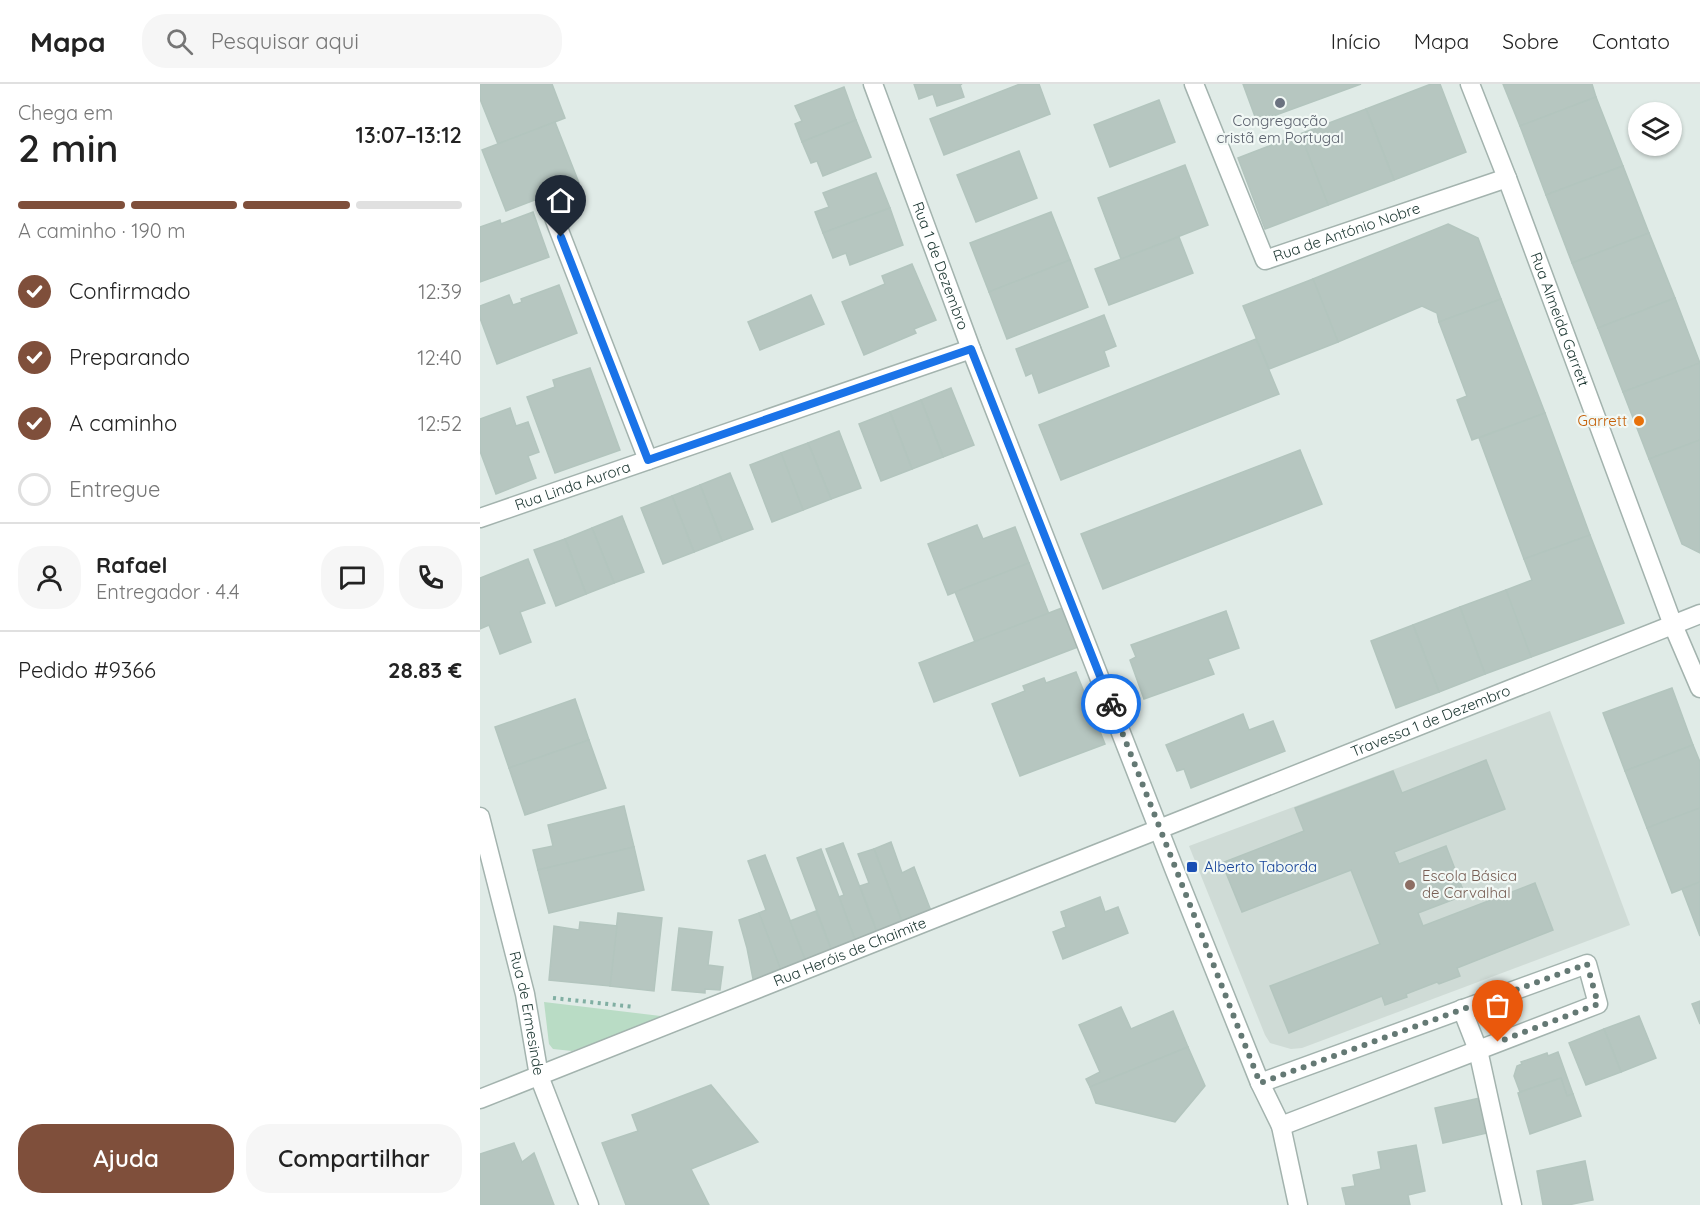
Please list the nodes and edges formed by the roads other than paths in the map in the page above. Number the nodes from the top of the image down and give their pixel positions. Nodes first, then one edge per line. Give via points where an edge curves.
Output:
1 (873, 84) edge
2 (1194, 84) edge
3 (1470, 84) edge
4 (1507, 178) junction
5 (553, 214) dead end
6 (971, 349) junction
7 (648, 460) junction
8 (480, 518) edge
9 (1700, 614) edge
10 (1672, 624) junction
11 (1700, 688) edge
12 (480, 818) edge
13 (1160, 828) junction
14 (1462, 1009) junction
15 (1478, 1050) junction
16 (539, 1076) junction
17 (1260, 1083) junction
18 (480, 1099) edge
19 (1281, 1126) junction
20 (589, 1205) edge
21 (1298, 1205) edge
22 (1512, 1205) edge

1 - 6 street, Rua 1 de Dezembro
2 - 4 street, Rua de António Nobre via 1265,260
3 - 4 street, Rua Almeida Garrett
4 - 10 street, Rua Almeida Garrett
5 - 7 street
6 - 7 street, Rua Linda Aurora
6 - 13 street, Rua 1 de Dezembro
7 - 8 street, Rua Linda Aurora
9 - 10 street, Travessa 1 de Dezembro
10 - 11 street, Rua Almeida Garrett
10 - 13 street, Travessa 1 de Dezembro
12 - 16 street, Rua de Ermesinde via 525,994
13 - 16 street, Rua Heróis de Chaimite
13 - 17 street, Rua 1 de Dezembro
14 - 15 street
14 - 15 street via 1587,964 1598,1004
14 - 17 street
15 - 19 street
15 - 22 street
16 - 18 street, Rua Heróis de Chaimite
16 - 20 street, Rua de Ermesinde
17 - 19 street, Rua 1 de Dezembro
19 - 21 street, Rua 1 de Dezembro

